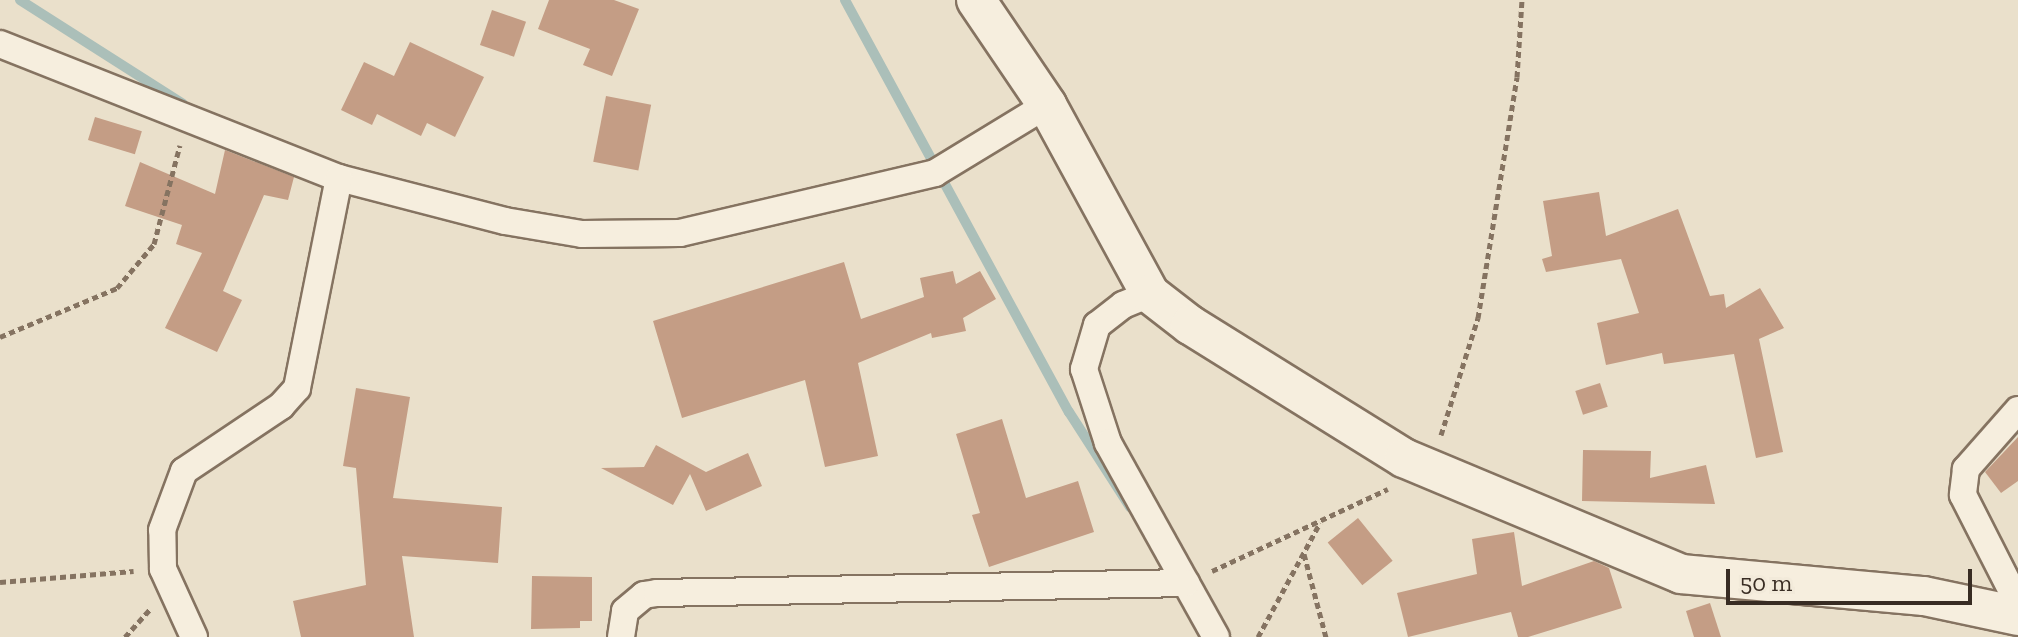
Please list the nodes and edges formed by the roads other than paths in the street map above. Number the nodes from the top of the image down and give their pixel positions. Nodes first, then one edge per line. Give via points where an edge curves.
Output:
1 (976, 0) edge
2 (0, 44) edge
3 (1047, 105) junction
4 (339, 178) junction
5 (1150, 294) junction
6 (2018, 410) edge
7 (1186, 583) junction
8 (2018, 603) edge
9 (2018, 616) edge
10 (194, 637) edge
11 (621, 637) edge
12 (1216, 637) edge

1 - 3 street
2 - 4 street
3 - 4 street via 935,173 680,233 582,234 505,221
3 - 5 street
4 - 10 street via 297,388 281,406 184,471 162,530 163,569
5 - 7 street via 1123,305 1097,325 1084,369 1108,443
5 - 9 street via 1190,325 1428,470 1681,574 1924,596
6 - 8 street via 1966,469 1963,495
7 - 11 street via 657,593 644,595 625,611
7 - 12 street

